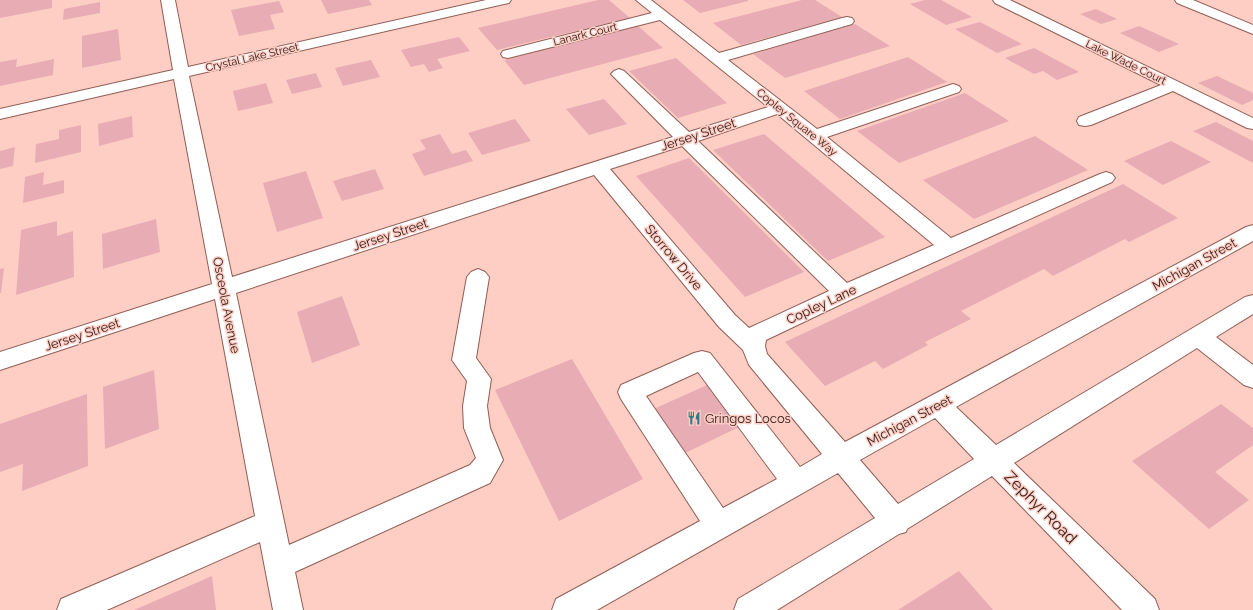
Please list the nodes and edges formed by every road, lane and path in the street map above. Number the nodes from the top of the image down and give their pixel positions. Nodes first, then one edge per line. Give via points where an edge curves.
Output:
1 (168, 0) edge
2 (504, 0) edge
3 (643, 0) edge
4 (1000, 0) edge
5 (1182, 0) edge
6 (1212, 0) edge
7 (662, 15) junction
8 (1253, 16) edge
9 (847, 21) dead end
10 (1253, 30) edge
11 (508, 54) dead end
12 (717, 58) junction
13 (181, 73) junction
14 (619, 74) dead end
15 (1174, 85) junction
16 (953, 89) dead end
17 (780, 108) junction
18 (0, 114) edge
19 (1085, 121) dead end
20 (1253, 124) edge
21 (814, 136) junction
22 (685, 138) junction
23 (597, 166) junction
24 (1106, 178) dead end
25 (1253, 232) edge
26 (949, 247) junction
27 (478, 277) dead end
28 (224, 288) junction
29 (844, 293) junction
30 (1253, 303) edge
31 (1198, 336) junction
32 (753, 346) junction
33 (0, 361) edge
34 (1253, 378) edge
35 (938, 405) junction
36 (842, 457) junction
37 (994, 460) junction
38 (796, 483) junction
39 (896, 522) junction
40 (270, 524) junction
41 (719, 526) junction
42 (279, 564) junction
43 (80, 608) edge
44 (288, 610) edge
45 (567, 610) edge
46 (749, 610) edge
47 (1144, 610) edge

1 - 13 street, Osceola Avenue
2 - 13 street, Crystal Lake Street
3 - 7 street, Copley Square Way
4 - 15 street, Lake Wade Court
5 - 10 street
6 - 8 street
7 - 11 street, Lanark Court
7 - 12 street, Copley Square Way
9 - 12 street
12 - 17 street, Copley Square Way
13 - 18 street, Crystal Lake Street
13 - 28 street, Osceola Avenue
14 - 22 street
15 - 19 street
15 - 20 street, Lake Wade Court
16 - 21 street
17 - 21 street, Copley Square Way
17 - 22 street, Jersey Street
21 - 26 street, Copley Square Way
22 - 23 street, Jersey Street
22 - 29 street
23 - 28 street, Jersey Street
23 - 32 street, Storrow Drive via 727,321
24 - 26 street, Copley Lane
25 - 35 street, Michigan Street
26 - 29 street, Copley Lane
27 - 42 street via 464,360 479,379 475,406 477,428 490,460 480,474
28 - 33 street, Jersey Street
28 - 40 street, Osceola Avenue
29 - 32 street, Copley Lane via 756,335
30 - 31 street
31 - 34 street
31 - 37 street
32 - 36 street via 757,358
35 - 36 street, Michigan Street
35 - 37 street, Zephyr Road
36 - 38 street, Michigan Street
36 - 39 street
37 - 39 street
37 - 47 street, Zephyr Road
38 - 41 street, Michigan Street
38 - 41 street via 702,360 630,392
39 - 46 street
40 - 42 street, Osceola Avenue
40 - 43 street
41 - 45 street, Michigan Street
42 - 44 street, Osceola Avenue

